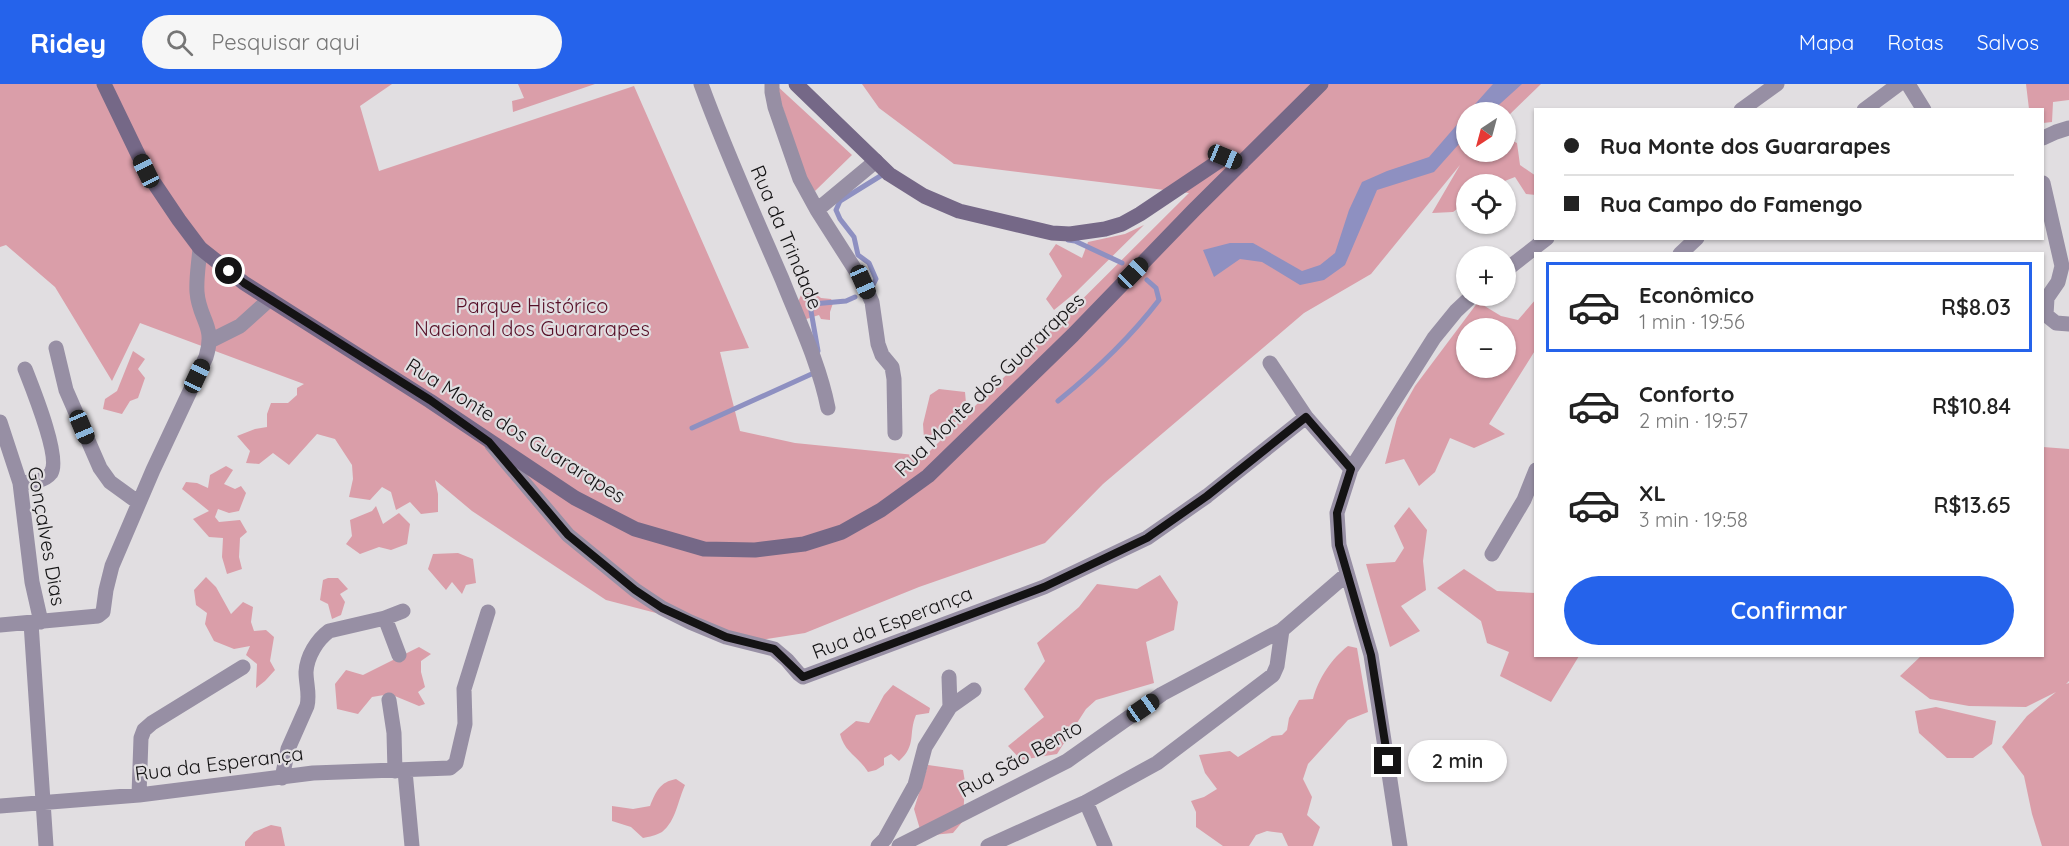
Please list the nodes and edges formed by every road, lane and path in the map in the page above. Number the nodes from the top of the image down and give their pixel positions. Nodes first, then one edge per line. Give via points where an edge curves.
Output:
1 (104, 84) edge
2 (701, 84) edge
3 (772, 84) edge
4 (796, 84) edge
5 (1321, 84) edge
6 (1777, 84) edge
7 (1899, 84) edge
8 (1908, 84) edge
9 (1744, 108) edge
10 (1867, 108) edge
11 (1923, 108) edge
12 (2069, 128) edge
13 (2044, 137) edge
14 (1242, 164) junction
15 (871, 166) junction
16 (2044, 187) edge
17 (817, 210) junction
18 (1696, 240) edge
19 (200, 248) junction
20 (1682, 252) edge
21 (1532, 260) edge
22 (1516, 266) edge
23 (2065, 275) edge
24 (270, 299) junction
25 (1461, 306) edge
26 (2069, 324) edge
27 (210, 341) junction
28 (56, 348) dead end
29 (1270, 363) dead end
30 (25, 369) dead end
31 (828, 408) dead end
32 (1306, 417) junction
33 (0, 422) edge
34 (895, 433) dead end
35 (489, 442) junction
36 (1351, 469) junction
37 (1534, 475) edge
38 (20, 483) junction
39 (139, 503) junction
40 (1492, 554) dead end
41 (1347, 574) junction
42 (403, 611) dead end
43 (488, 612) dead end
44 (385, 618) junction
45 (36, 623) junction
46 (0, 625) edge
47 (1282, 630) junction
48 (399, 655) dead end
49 (243, 667) dead end
50 (949, 677) dead end
51 (974, 690) dead end
52 (389, 700) dead end
53 (950, 707) junction
54 (400, 771) junction
55 (282, 777) junction
56 (139, 795) junction
57 (1086, 802) junction
58 (42, 803) junction
59 (0, 806) edge
60 (46, 846) edge
61 (412, 846) edge
62 (878, 846) edge
63 (899, 846) edge
64 (988, 846) edge
65 (1105, 846) edge
66 (1400, 846) edge

1 - 19 main road, Rua Monte dos Guararapes via 146,171
2 - 31 street, Rua da Trindade via 805,334 822,378
3 - 17 street via 775,107 792,155
4 - 15 main road
5 - 14 main road, Rua Monte dos Guararapes
6 - 9 street
7 - 10 street
8 - 11 street
12 - 13 street
14 - 15 main road via 1225,157 1122,224 1070,234 1015,226 959,211
14 - 35 main road, Rua Monte dos Guararapes via 928,476 842,532 804,544 755,550 704,549 635,529 575,498
15 - 17 street
16 - 23 street
17 - 34 street via 872,302 882,355 892,367
18 - 20 street
19 - 24 main road, Rua Monte dos Guararapes
19 - 27 street via 197,291
21 - 22 street
23 - 26 street via 2047,298 2046,315 2056,323
24 - 27 street via 240,327
24 - 35 main road, Rua Monte dos Guararapes
25 - 36 street via 1434,338
27 - 39 street
28 - 39 street via 66,390 100,468 110,483
29 - 32 street
30 - 38 street via 40,408 54,467 47,477
32 - 35 street, Rua da Esperança via 1147,538 1044,587 803,677 774,649 717,633 662,608 635,590 568,535
32 - 36 street
33 - 38 street, Gonçalves Dias
36 - 41 street via 1337,513 1339,545
37 - 40 street
38 - 45 street, Gonçalves Dias
39 - 45 street via 112,566 101,615
41 - 47 street, Rua São Bento
41 - 66 street via 1371,655
42 - 44 street
43 - 54 street, Rua da Esperança via 464,689 465,724 456,763 444,769
44 - 48 street
44 - 55 street via 329,631 315,646 306,672 309,699 288,748
45 - 46 street
45 - 58 street, Gonçalves Dias
47 - 57 street via 1273,675 1157,763
47 - 63 street, Rua São Bento via 1162,694 1067,761
49 - 56 street via 144,730
50 - 53 street
51 - 53 street
52 - 54 street
53 - 62 street via 924,747 915,785
54 - 55 street, Rua da Esperança
54 - 61 street
55 - 56 street, Rua da Esperança
56 - 58 street, Rua da Esperança
57 - 64 street
57 - 65 street
58 - 59 street, Rua da Esperança
58 - 60 street, Gonçalves Dias

